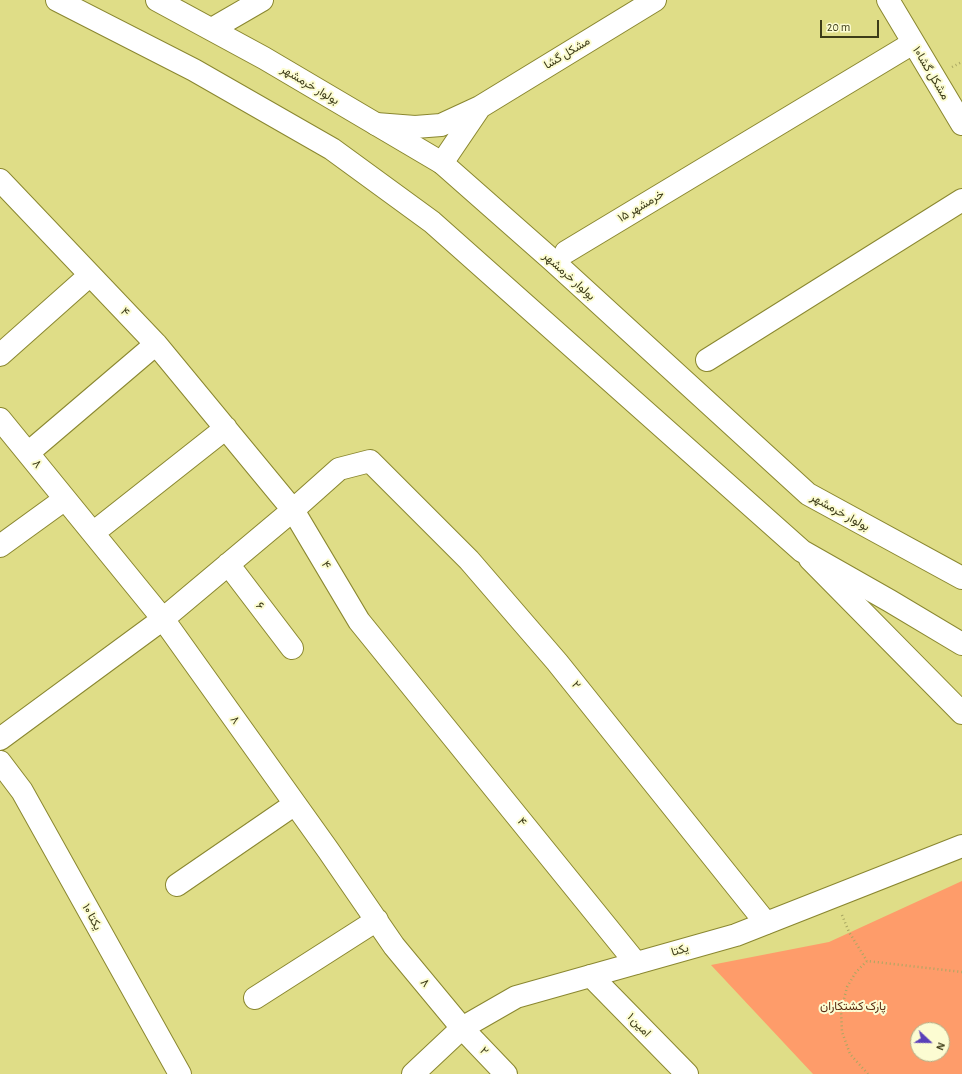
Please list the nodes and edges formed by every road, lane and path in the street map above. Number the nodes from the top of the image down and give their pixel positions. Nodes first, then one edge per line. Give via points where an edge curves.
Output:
1 (56, 0) edge
2 (157, 0) edge
3 (262, 0) edge
4 (655, 0) edge
5 (888, 0) edge
6 (212, 29) junction
7 (913, 43) junction
8 (480, 107) junction
9 (376, 124) junction
10 (962, 124) edge
11 (442, 163) junction
12 (4, 192) edge
13 (962, 200) edge
14 (566, 252) dead end
15 (90, 275) junction
16 (156, 344) junction
17 (0, 355) edge
18 (707, 360) dead end
19 (0, 419) edge
20 (226, 428) junction
21 (28, 453) junction
22 (65, 499) junction
23 (294, 510) junction
24 (93, 533) junction
25 (0, 546) edge
26 (802, 551) junction
27 (228, 564) junction
28 (962, 578) edge
29 (163, 619) junction
30 (962, 644) edge
31 (292, 648) dead end
32 (962, 713) edge
33 (0, 739) edge
34 (0, 762) edge
35 (295, 804) junction
36 (962, 846) edge
37 (177, 885) dead end
38 (833, 896) junction
39 (376, 920) junction
40 (766, 923) junction
41 (867, 961) junction
42 (636, 963) junction
43 (962, 972) edge
44 (591, 976) junction
45 (255, 998) dead end
46 (462, 1028) junction
47 (180, 1074) edge
48 (413, 1074) edge
49 (506, 1074) edge
50 (687, 1074) edge
51 (868, 1074) edge

1 - 26 street via 194,70 332,149 432,222
2 - 6 street, بولوار خرمشهر
3 - 6 street
4 - 8 street, مشکل گشا
5 - 7 street, مشکل گشا۱۰
6 - 9 street, بولوار خرمشهر
7 - 10 street, مشکل گشا۱۰
7 - 14 street, ۱۵ خرمشهر
8 - 9 street, مشکل گشا via 441,125 415,127
8 - 11 street
9 - 11 street, بولوار خرمشهر
11 - 28 street, بولوار خرمشهر via 808,494
12 - 15 street, ۴
13 - 18 street
15 - 16 street, ۴
15 - 17 street
16 - 20 street, ۴
16 - 21 street
19 - 21 street, ۸
20 - 23 street, ۴
20 - 24 street
21 - 22 street, ۸
22 - 24 street, ۸
22 - 25 street
23 - 27 street
23 - 40 street, ۲ via 339,469 370,461 469,560 557,662
23 - 42 street, ۴ via 359,620
24 - 29 street, ۸
26 - 30 street
26 - 32 street
27 - 29 street
27 - 31 street, ۶
29 - 33 street
29 - 35 street, ۸
34 - 47 street, ۱۰ یکتا via 22,791
35 - 37 street
35 - 39 street, ۸
36 - 38 street, یکتا
38 - 40 street, یکتا
38 - 41 path
39 - 45 street
39 - 46 street, ۸ via 394,946
40 - 42 street, یکتا
41 - 43 path
41 - 51 path via 856,972 847,987 841,1011 842,1032 850,1054
42 - 44 street, یکتا
44 - 46 street, یکتا via 516,997
44 - 50 street, امین ۱
46 - 48 street, یکتا
46 - 49 street, ۲

